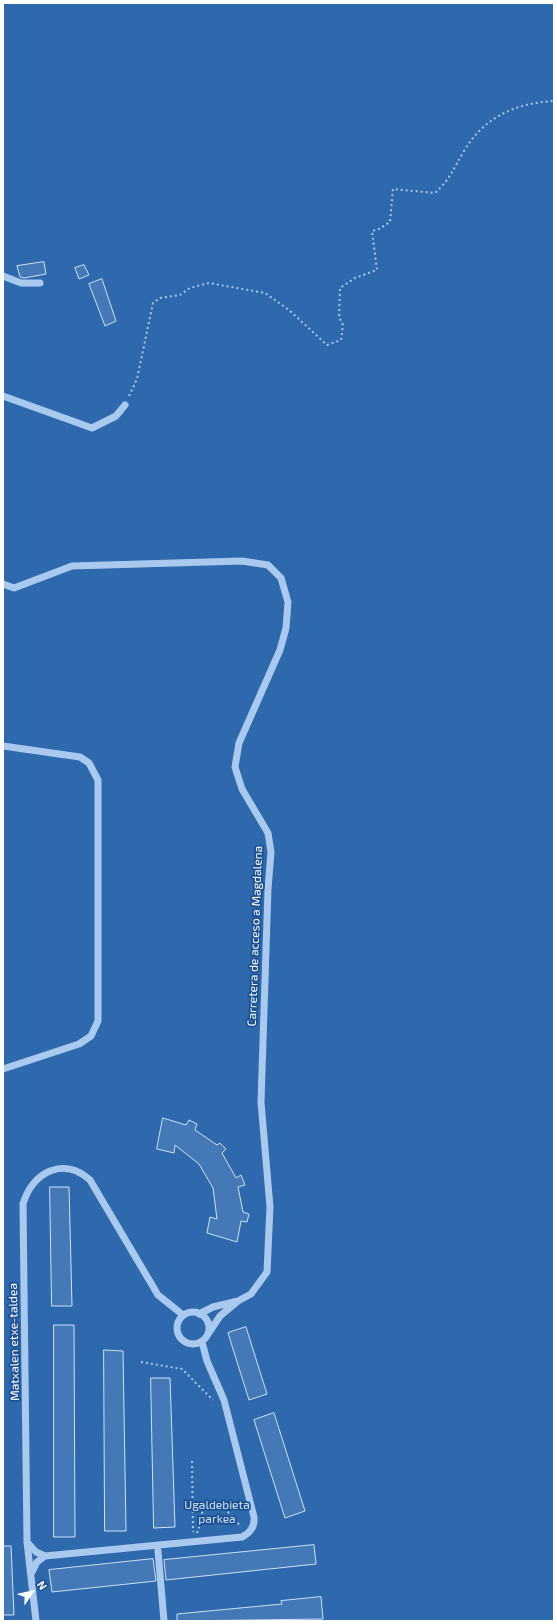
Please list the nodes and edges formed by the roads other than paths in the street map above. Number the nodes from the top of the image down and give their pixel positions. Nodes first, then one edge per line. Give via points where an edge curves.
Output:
1 (3, 276) edge
2 (40, 283) dead end
3 (3, 398) edge
4 (125, 405) road end
5 (3, 584) edge
6 (3, 746) edge
7 (3, 1068) edge
8 (238, 1301) junction
9 (199, 1314) junction
10 (184, 1315) junction
11 (208, 1334) junction
12 (202, 1342) junction
13 (27, 1542) junction
14 (158, 1551) dead end
15 (45, 1556) junction
16 (31, 1574) junction
17 (36, 1621) edge
18 (164, 1621) edge

1 - 2 street via 21,282
3 - 4 street via 92,428 116,416
5 - 8 street, Carretera de acceso a Magdalena via 14,588 72,566 242,561 268,565 281,578 288,602 286,628 280,650 239,743 235,767 242,789 268,833 271,852 261,1102 270,1206 267,1272 251,1294
6 - 7 street via 80,757 89,763 98,780 98,1021 91,1036 79,1044
8 - 9 street, Carretera de acceso a Magdalena via 212,1307
8 - 11 street, Carretera de acceso a Magdalena via 220,1316
9 - 10 street via 191,1312
9 - 11 street via 208,1324
10 - 12 street via 177,1330 181,1339 191,1344
10 - 13 street, Matxalen etxe-taldea via 158,1295 90,1180 82,1173 69,1169 46,1172 34,1180 28,1188 23,1204
11 - 12 street
12 - 15 street via 207,1361 224,1400 254,1517 255,1522 247,1534 194,1542
13 - 15 street via 36,1552
13 - 16 street, Matxalen etxe-taldea
14 - 18 street
15 - 16 street via 37,1562
16 - 17 street, Matxalen etxe-taldea

